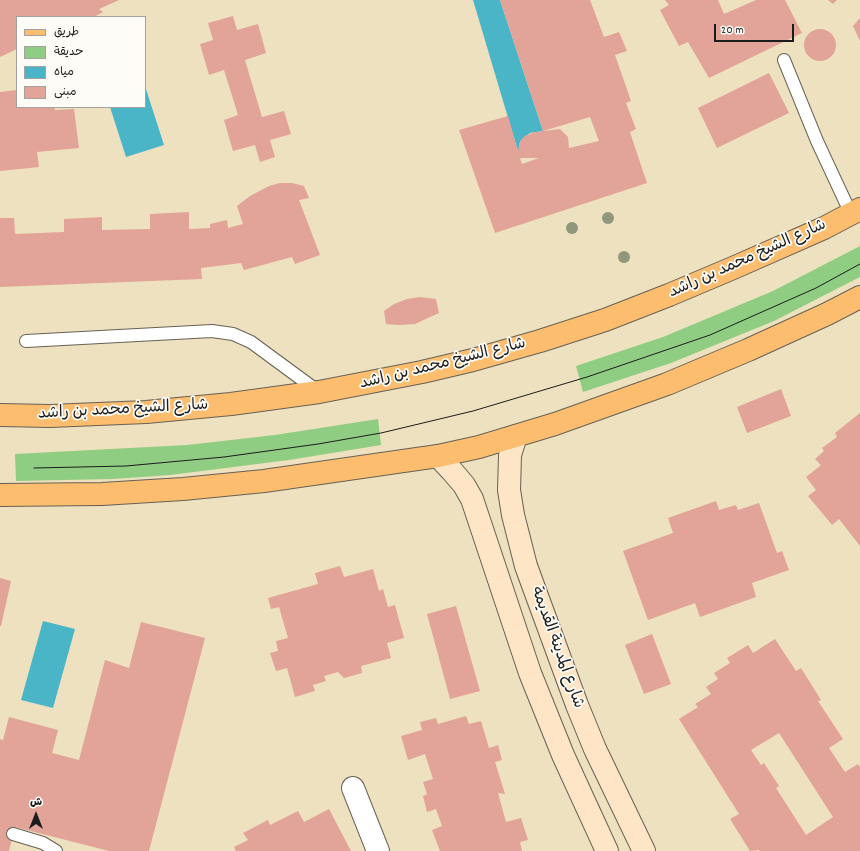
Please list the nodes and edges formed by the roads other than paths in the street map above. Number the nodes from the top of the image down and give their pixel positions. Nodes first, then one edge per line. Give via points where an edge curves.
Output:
1 (784, 60) dead end
2 (855, 211) edge
3 (860, 297) edge
4 (26, 340) dead end
5 (319, 392) junction
6 (0, 415) edge
7 (516, 436) junction
8 (438, 456) junction
9 (0, 495) edge
10 (353, 788) dead end
11 (14, 834) dead end
12 (56, 851) edge
13 (378, 851) edge
14 (607, 851) edge
15 (644, 851) edge

1 - 2 lane via 817,141
2 - 5 main road, شارع الشيخ محمد بن راشد via 824,228 733,268 605,320 473,360
3 - 7 main road via 748,350 667,384
4 - 5 lane via 212,331 233,334 252,342
5 - 6 main road, شارع الشيخ محمد بن راشد via 146,412 50,416
7 - 8 main road
7 - 15 street, شارع المدينة القديمة via 510,455 509,490 526,566 595,750
8 - 9 main road via 264,481 183,489 102,494
8 - 14 street, شارع المدينة القديمة via 464,485 472,499 530,673 563,755
10 - 13 street
11 - 12 lane via 43,843

